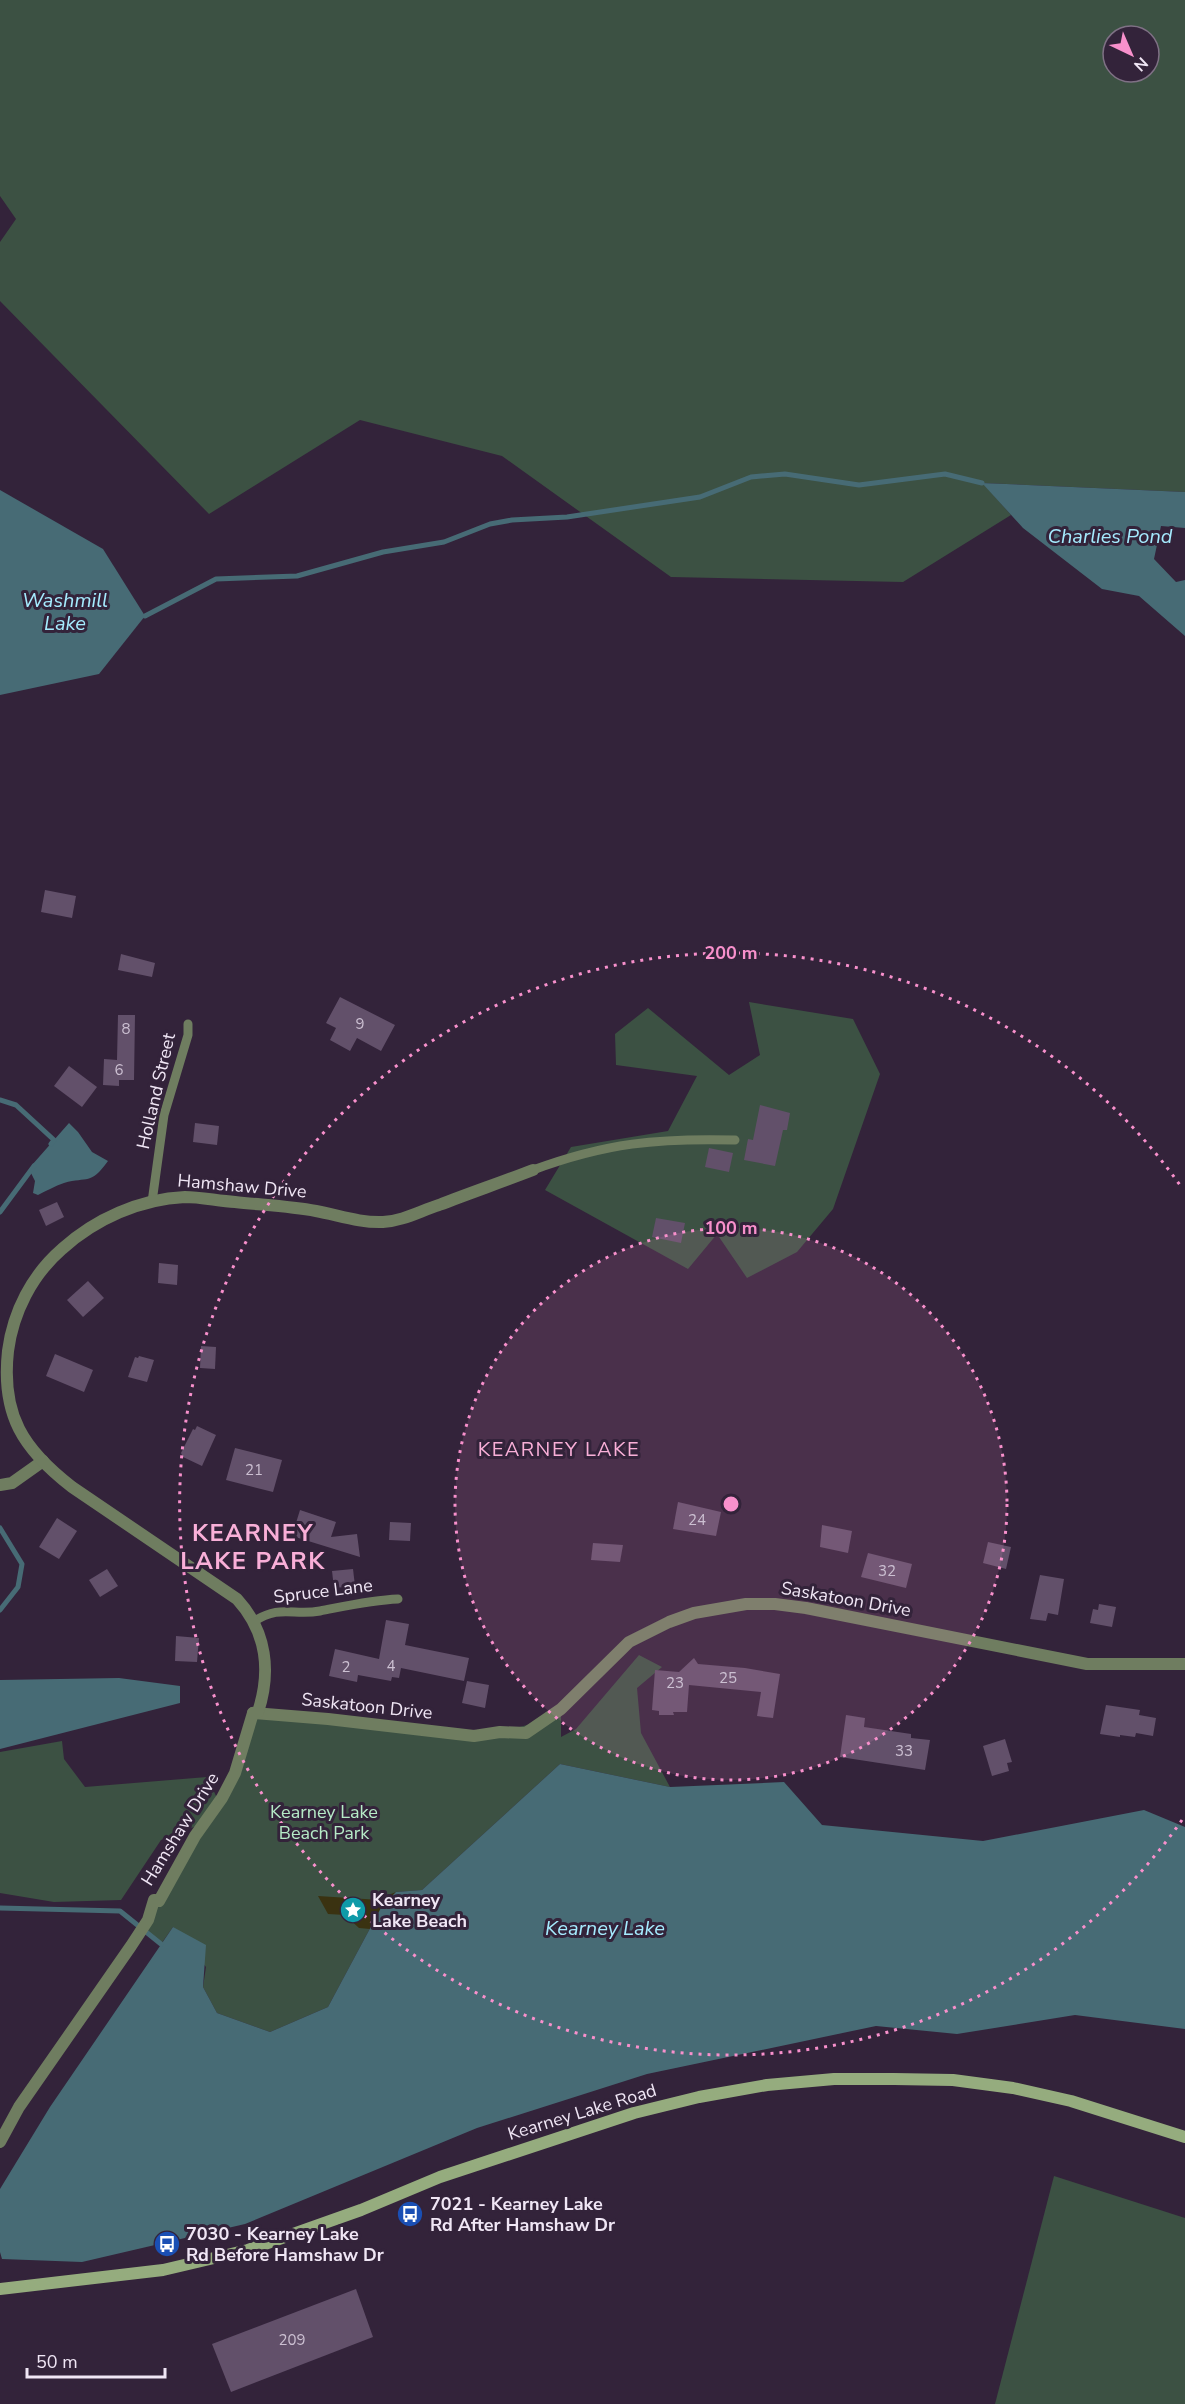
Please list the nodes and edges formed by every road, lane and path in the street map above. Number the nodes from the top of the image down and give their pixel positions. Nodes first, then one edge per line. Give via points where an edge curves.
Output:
1 (188, 1024) dead end
2 (735, 1140) dead end
3 (533, 1170) joint
4 (152, 1202) junction
5 (43, 1461) junction
6 (0, 1485) edge
7 (398, 1599) dead end
8 (253, 1622) junction
9 (1185, 1664) edge
10 (253, 1713) junction
11 (1185, 2137) edge
12 (0, 2142) edge
13 (0, 2289) edge

1 - 4 lane, Holland Street via 164,1115
2 - 3 lane, Hamshaw Drive via 684,1138 631,1143 580,1153
3 - 4 street, Hamshaw Drive via 409,1217 379,1222 315,1210 193,1197
4 - 5 street, Hamshaw Drive via 82,1231 44,1266 18,1310 8,1352 9,1395 21,1436
5 - 6 street via 12,1482
5 - 8 street, Hamshaw Drive via 56,1475 115,1517 229,1592
7 - 8 lane, Spruce Lane via 312,1612 283,1610
8 - 10 street, Hamshaw Drive via 264,1650 266,1671 258,1712
9 - 10 street, Saskatoon Drive via 1086,1664 806,1608 746,1604 694,1613 629,1642 561,1710 526,1733 474,1736
10 - 12 street, Hamshaw Drive via 235,1773 222,1798 195,1836 159,1901 154,1900 148,1920
11 - 13 main road, Kearney Lake Road via 1071,2101 953,2080 834,2079 767,2085 634,2113 440,2177 248,2250 163,2270

